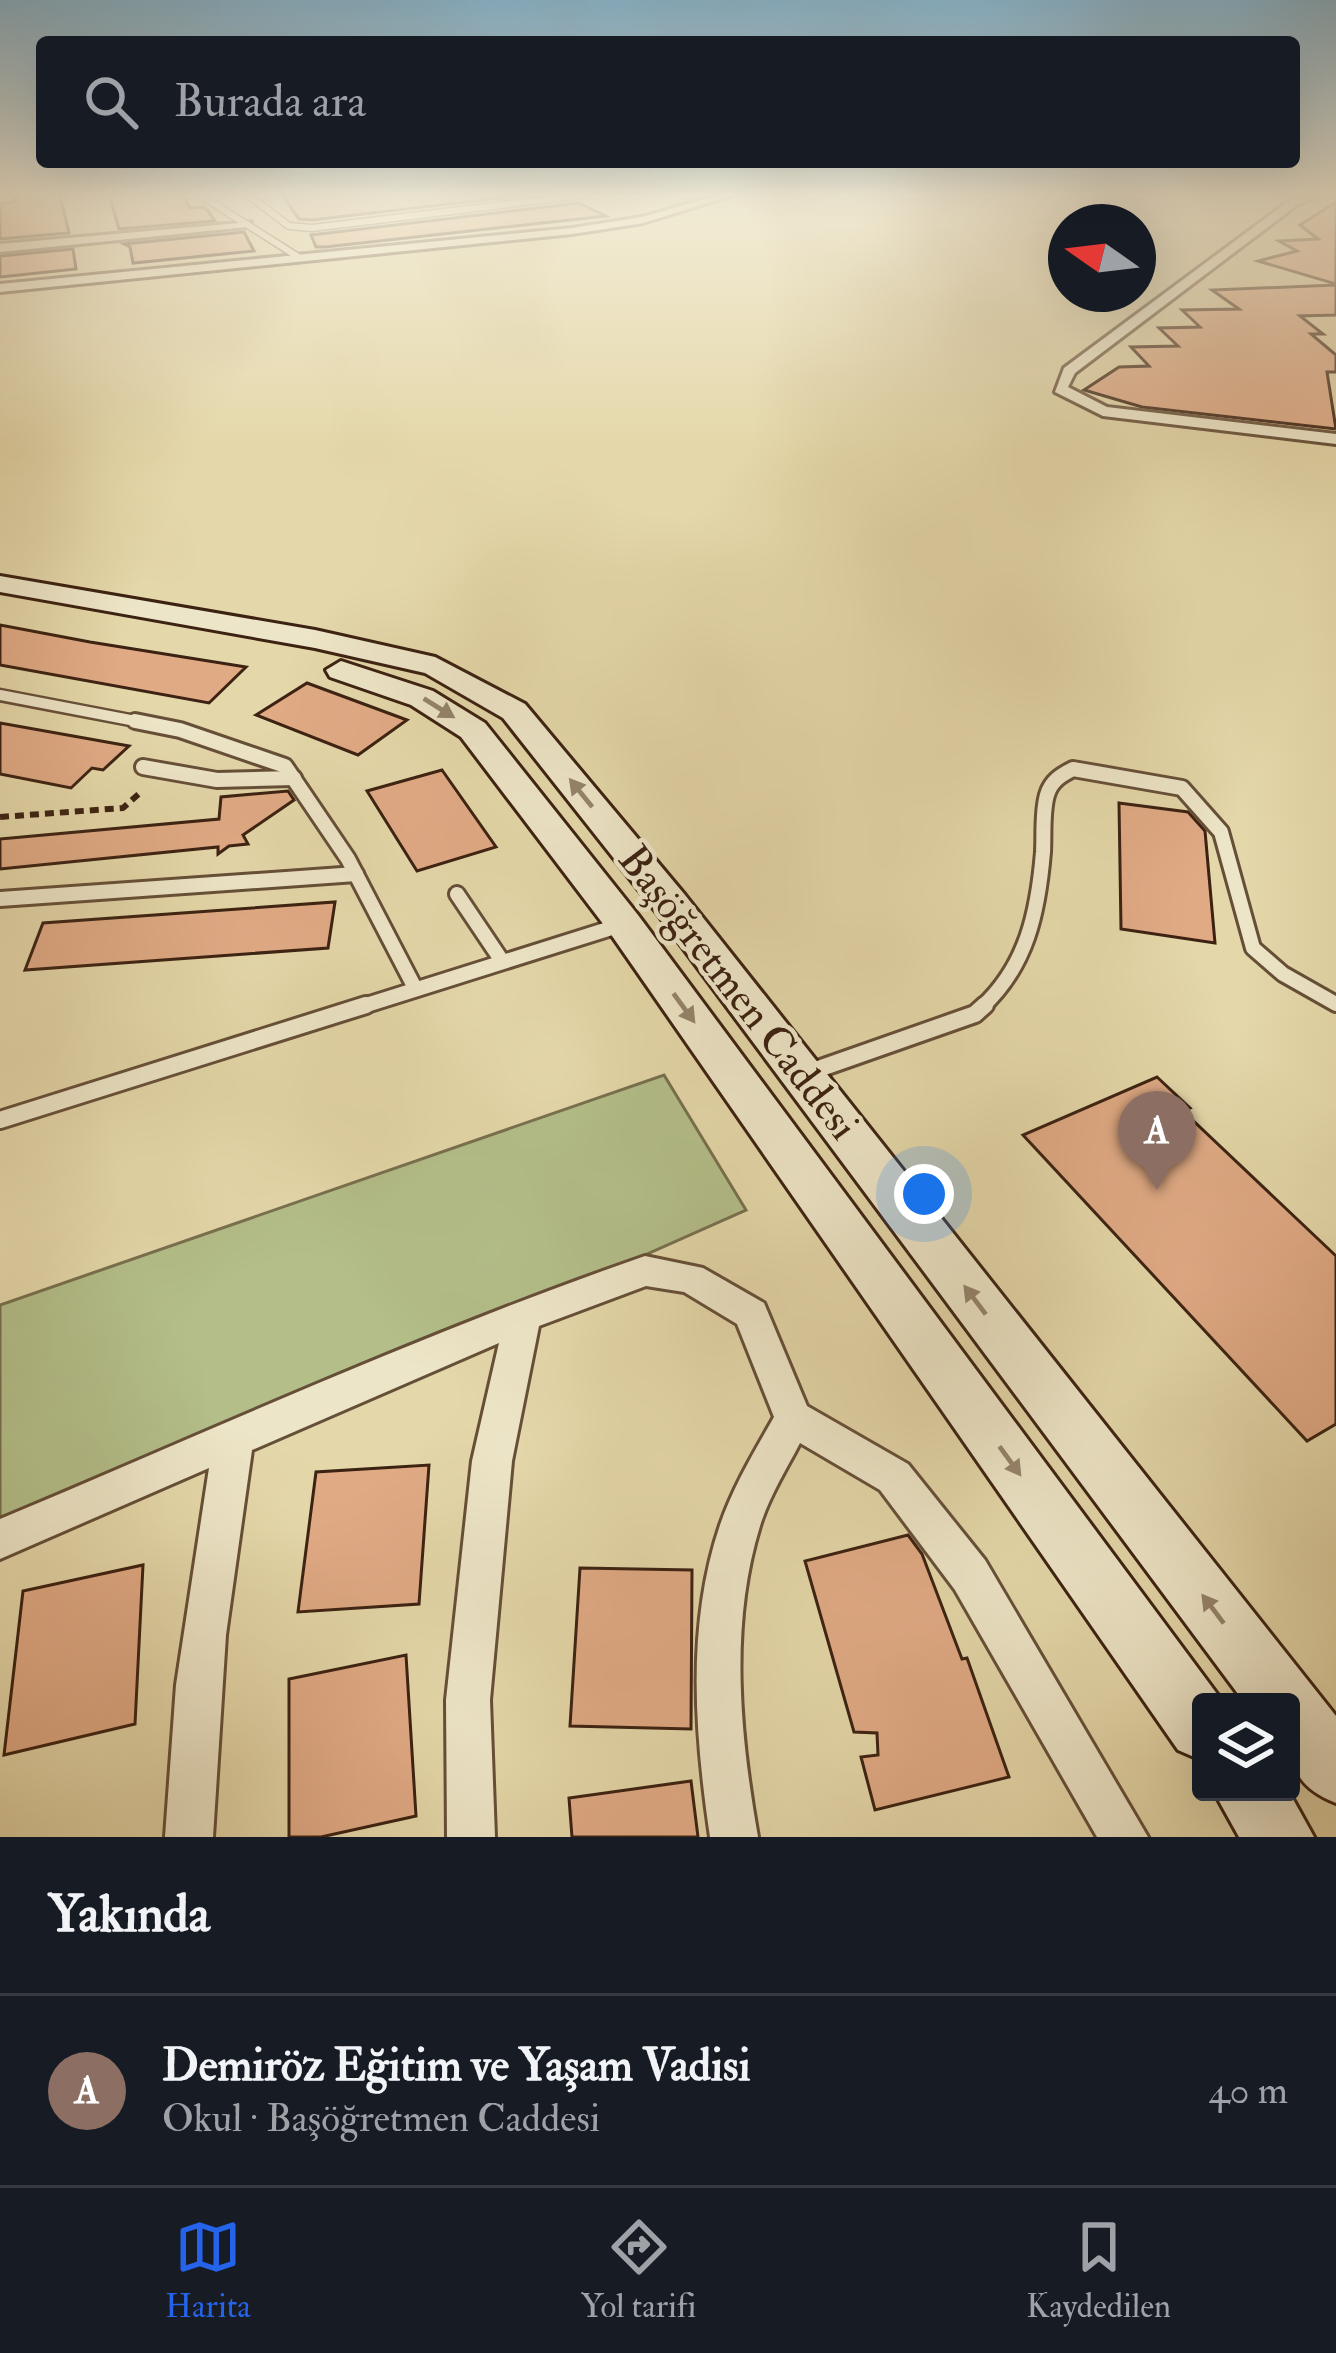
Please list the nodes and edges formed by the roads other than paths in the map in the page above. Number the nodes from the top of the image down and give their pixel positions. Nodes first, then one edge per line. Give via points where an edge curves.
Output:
1 (122, 281) edge
2 (1190, 281) edge
3 (0, 292) edge
4 (1336, 439) edge
5 (0, 584) edge
6 (0, 604) edge
7 (0, 695) edge
8 (143, 767) dead end
9 (293, 778) junction
10 (356, 874) junction
11 (457, 894) dead end
12 (0, 899) edge
13 (624, 924) junction
14 (502, 961) junction
15 (416, 988) junction
16 (1336, 1004) edge
17 (802, 1074) junction
18 (0, 1120) edge
19 (523, 1316) junction
20 (794, 1418) junction
21 (235, 1435) junction
22 (0, 1539) edge
23 (1277, 1693) edge
24 (1192, 1714) edge
25 (1300, 1723) edge
26 (1336, 1770) edge
27 (1254, 1801) edge
28 (189, 1837) edge
29 (471, 1837) edge
30 (734, 1837) edge
31 (1124, 1837) edge
32 (1280, 1837) edge

1 - 3 street
2 - 4 street via 1070,371 1060,389 1102,411
17 -> 5 street, Başöğretmen Caddesi via 514,711 435,666
6 -> 13 street, Başöğretmen Caddesi via 270,652 422,698 473,730
7 - 9 lane via 180,730 285,766
8 - 9 lane via 218,780
9 - 10 lane
10 - 12 lane
10 - 15 lane
11 - 14 lane
13 - 14 lane
13 -> 24 street, Başöğretmen Caddesi
14 - 15 lane
15 - 18 lane
16 - 17 lane via 1253,948 1221,832 1182,788 1073,769 1048,794 1036,919 1016,973 992,1001 975,1014
23 -> 17 street, Başöğretmen Caddesi
19 - 20 street via 645,1271 691,1279 751,1314
19 - 21 street
19 - 29 street via 492,1461 470,1678
20 - 30 street via 740,1526 724,1609 720,1764
20 - 31 street via 895,1477 970,1575
21 - 22 street
21 - 28 street via 191,1723
25 - 26 street
27 - 32 street

